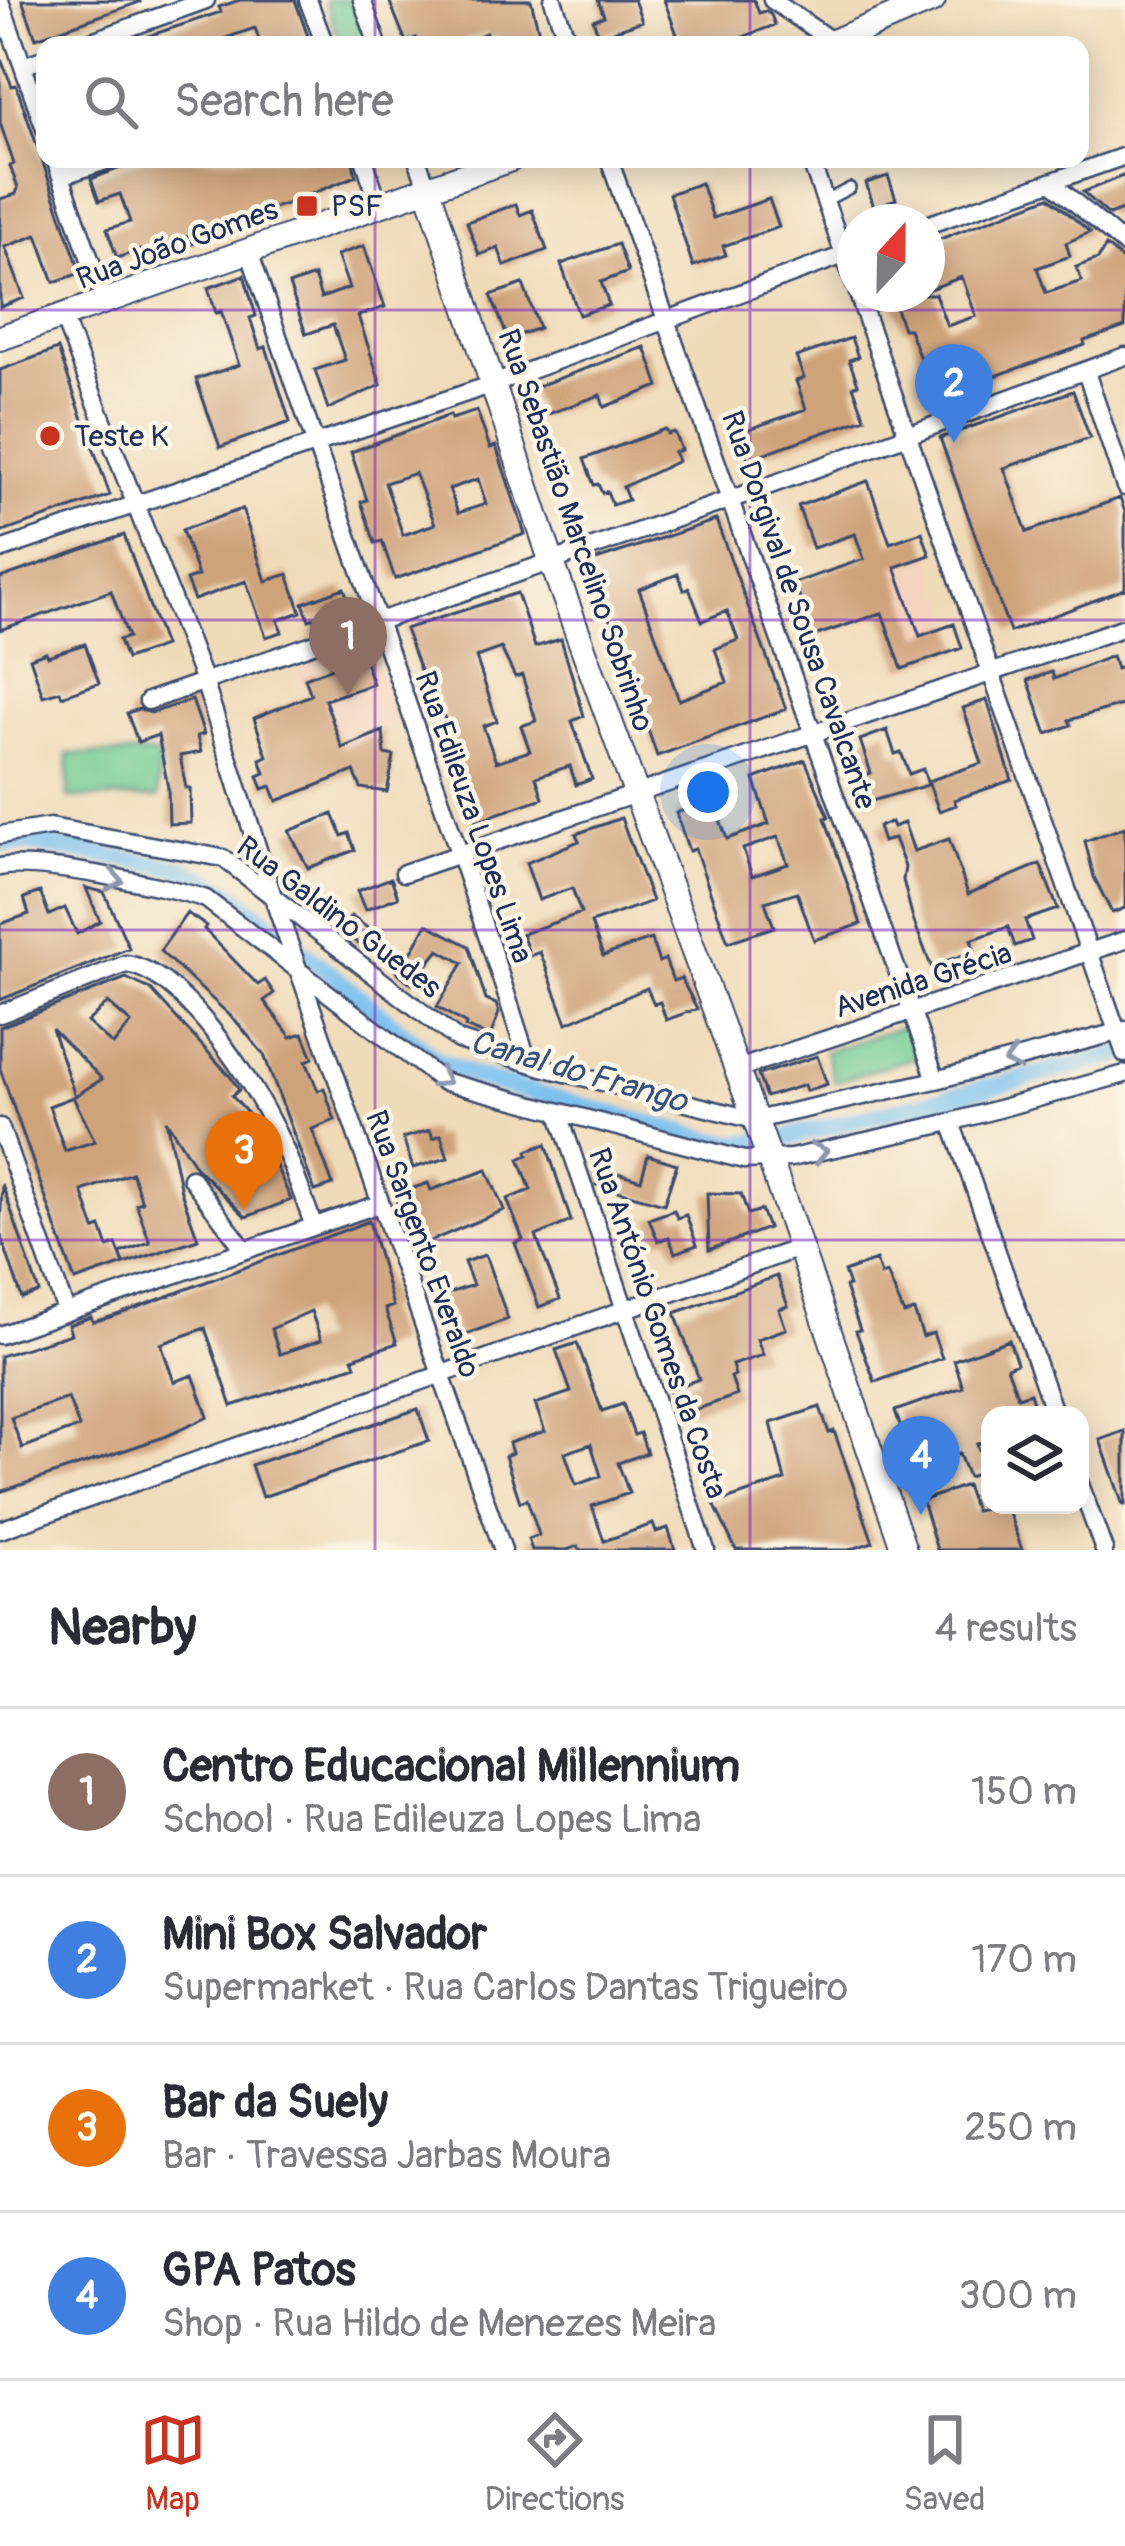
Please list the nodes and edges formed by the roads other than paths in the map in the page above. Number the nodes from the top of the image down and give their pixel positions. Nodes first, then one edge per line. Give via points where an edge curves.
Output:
1 (206, 0) edge
2 (308, 0) edge
3 (362, 0) edge
4 (553, 0) edge
5 (772, 0) edge
6 (931, 0) edge
7 (0, 1) edge
8 (106, 36) edge
9 (322, 36) edge
10 (375, 36) edge
11 (566, 36) edge
12 (819, 36) edge
13 (848, 36) edge
14 (36, 61) edge
15 (23, 66) junction
16 (36, 103) edge
17 (1125, 156) edge
18 (58, 168) edge
19 (367, 168) edge
20 (420, 168) edge
21 (486, 168) edge
22 (612, 168) edge
23 (813, 168) edge
24 (1052, 182) junction
25 (850, 188) dead end
26 (428, 189) junction
27 (824, 201) junction
28 (379, 205) junction
29 (945, 219) edge
30 (837, 228) edge
31 (1125, 245) edge
32 (249, 250) junction
33 (837, 257) edge
34 (105, 302) junction
35 (865, 312) edge
36 (63, 316) junction
37 (669, 319) junction
38 (0, 338) edge
39 (1125, 356) edge
40 (1087, 372) junction
41 (493, 384) junction
42 (910, 434) junction
43 (314, 445) junction
44 (1125, 487) edge
45 (732, 499) junction
46 (135, 501) junction
47 (0, 550) edge
48 (551, 560) junction
49 (376, 621) junction
50 (1125, 627) edge
51 (991, 673) junction
52 (205, 683) junction
53 (148, 701) dead end
54 (813, 736) junction
55 (636, 795) junction
56 (0, 835) edge
57 (462, 854) junction
58 (0, 867) edge
59 (404, 873) dead end
60 (272, 893) junction
61 (1125, 940) edge
62 (1092, 952) junction
63 (297, 963) junction
64 (912, 1013) junction
65 (0, 1015) edge
66 (1122, 1031) edge
67 (1125, 1054) edge
68 (528, 1062) junction
69 (737, 1070) junction
70 (1125, 1074) edge
71 (936, 1080) junction
72 (559, 1114) junction
73 (755, 1120) junction
74 (951, 1122) junction
75 (0, 1127) edge
76 (770, 1160) junction
77 (191, 1178) dead end
78 (379, 1204) junction
79 (313, 1224) junction
80 (799, 1248) junction
81 (244, 1250) junction
82 (622, 1310) junction
83 (67, 1311) junction
84 (0, 1334) edge
85 (442, 1376) junction
86 (1052, 1406) edge
87 (1089, 1509) edge
88 (0, 1530) edge
89 (503, 1550) edge
90 (706, 1550) edge
91 (904, 1550) edge
92 (1104, 1550) edge

1 - 8 street
2 - 9 street
3 - 10 street
4 - 11 street
5 - 12 street
6 - 13 street
7 - 15 street
14 - 15 street
15 - 16 street
17 - 24 street
18 - 34 street
19 - 28 street
20 - 26 street
21 - 26 street, Rua João Gomes
22 - 37 street, Rua Dorgival de Sousa Cavalcante
23 - 27 street
24 - 29 street
24 - 31 street
25 - 27 lane
26 - 28 street, Rua João Gomes
26 - 41 street, Rua Sebastião Marcelino Sobrinho
27 - 30 street
28 - 32 street, Rua João Gomes
32 - 34 street, Rua João Gomes
32 - 43 street, Rua Edileuza Lopes Lima
33 - 37 street
34 - 36 street, Rua João Gomes
35 - 42 street
36 - 38 street, Rua João Gomes
36 - 46 street, Rua Sargento Everaldo
37 - 41 street
37 - 45 street, Rua Dorgival de Sousa Cavalcante
39 - 40 street
40 - 42 street
40 - 44 street
41 - 43 street
41 - 48 street, Rua Sebastião Marcelino Sobrinho
42 - 45 street
42 - 51 street
43 - 46 street
43 - 49 street, Rua Edileuza Lopes Lima
45 - 48 street
45 - 54 street, Rua Dorgival de Sousa Cavalcante
46 - 47 street
46 - 52 street, Rua Sargento Everaldo
48 - 49 street
48 - 55 street, Rua Sebastião Marcelino Sobrinho
49 - 52 street
49 - 57 street, Rua Edileuza Lopes Lima
50 - 51 street
51 - 54 street
51 - 62 street
52 - 53 street
52 - 60 street, Rua Sargento Everaldo
54 - 55 street
54 - 64 street, Rua Dorgival de Sousa Cavalcante
55 - 57 street
55 - 69 street, Rua Sebastião Marcelino Sobrinho
56 - 60 street, Rua Galdino Guedes via 50,827 205,852
57 - 59 street
57 - 68 street, Rua Edileuza Lopes Lima
58 -> 63 street via 26,864 188,893
60 - 63 street, Rua Sargento Everaldo
60 - 68 street, Rua Galdino Guedes via 458,1040
61 - 62 street, Avenida Grécia
62 - 64 street, Avenida Grécia
62 - 66 street
63 -> 72 street via 442,1081
63 - 78 street, Rua Sargento Everaldo
64 - 69 street, Avenida Grécia
64 - 71 street, Rua Dorgival de Sousa Cavalcante
65 - 79 street via 115,966 151,970 179,992 270,1118
66 - 67 street
66 -> 71 street, Rua Galdino Guedes
68 - 73 street, Rua Galdino Guedes
69 - 73 street, Rua Sebastião Marcelino Sobrinho
70 - 74 street
71 - 73 street, Rua Galdino Guedes
72 - 76 street via 710,1154
72 - 82 street, Rua António Gomes da Costa
73 - 76 street, Rua Sebastião Marcelino Sobrinho
76 -> 74 street
74 - 86 street
75 - 83 street
76 - 80 street, Rua Sebastião Marcelino Sobrinho
77 - 81 street
78 - 79 street
78 - 85 street, Rua Sargento Everaldo
79 - 81 street
80 - 82 street
80 - 91 street, Rua Sebastião Marcelino Sobrinho
81 - 83 street
82 - 85 street
82 - 90 street, Rua António Gomes da Costa
83 - 84 street
85 - 88 street
85 - 89 street, Rua Sargento Everaldo
87 - 92 street

